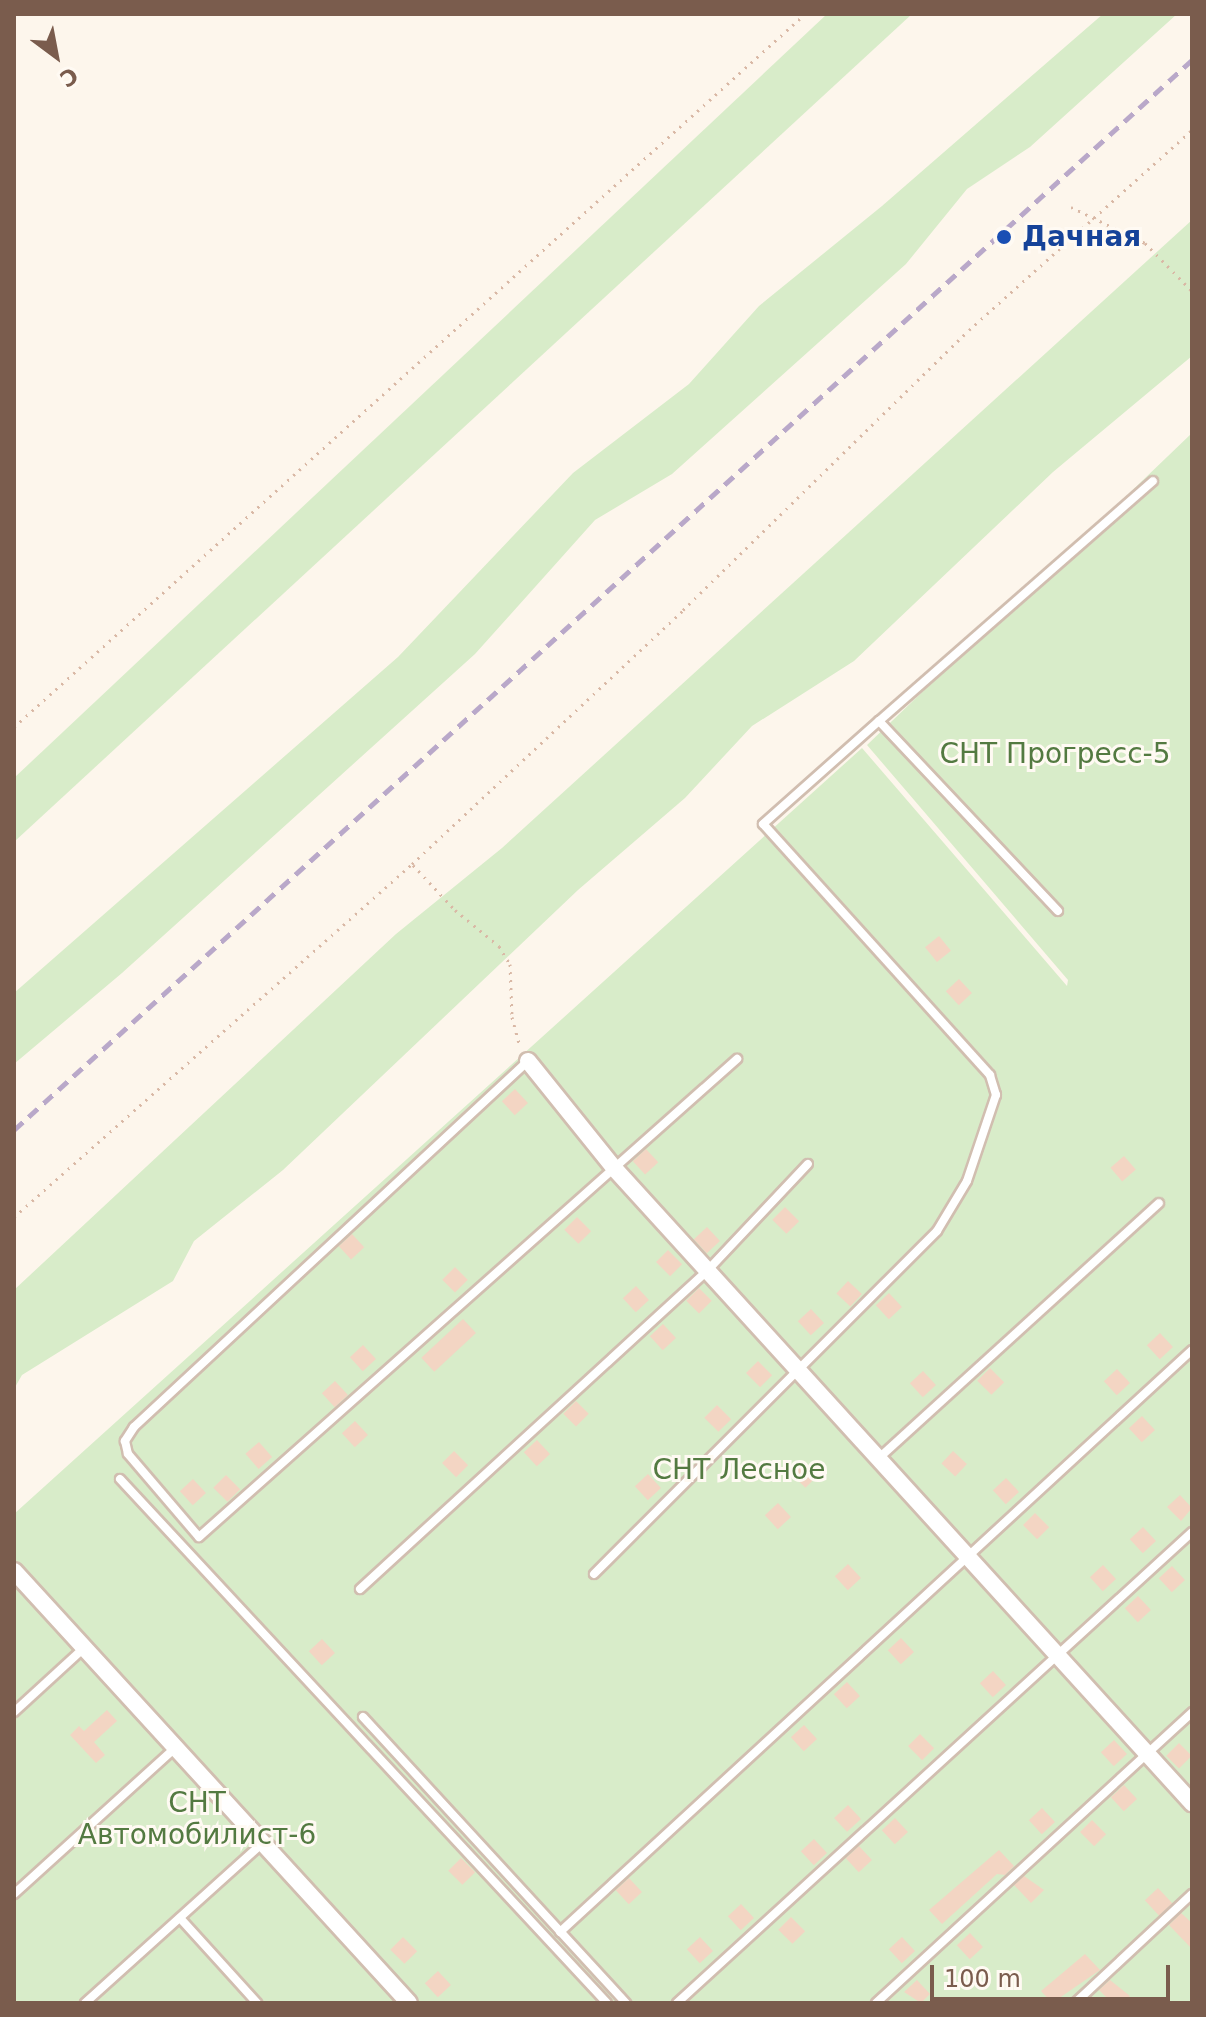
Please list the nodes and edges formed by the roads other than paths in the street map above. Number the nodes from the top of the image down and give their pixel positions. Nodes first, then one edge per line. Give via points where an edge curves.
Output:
1 (1153, 481) dead end
2 (879, 721) junction
3 (1058, 911) dead end
4 (737, 1059) dead end
5 (528, 1061) joint
6 (808, 1164) dead end
7 (614, 1168) junction
8 (1159, 1203) dead end
9 (707, 1271) junction
10 (1192, 1350) edge
11 (798, 1370) junction
12 (880, 1457) junction
13 (120, 1479) dead end
14 (1192, 1532) edge
15 (966, 1555) junction
16 (14, 1571) edge
17 (594, 1574) dead end
18 (360, 1589) dead end
19 (85, 1646) junction
20 (1056, 1656) junction
21 (14, 1712) edge
22 (1192, 1712) edge
23 (363, 1717) dead end
24 (175, 1748) junction
25 (1147, 1753) junction
26 (1192, 1803) edge
27 (263, 1843) junction
28 (14, 1894) edge
29 (1192, 1894) edge
30 (180, 1918) junction
31 (560, 1932) junction
32 (85, 2003) edge
33 (257, 2003) edge
34 (409, 2003) edge
35 (607, 2003) edge
36 (626, 2003) edge
37 (677, 2003) edge
38 (876, 2003) edge
39 (1075, 2003) edge

1 - 2 lane
2 - 3 lane
2 - 11 lane via 763,824 990,1075 996,1095 967,1181 937,1231
4 - 7 lane
5 - 7 street
5 - 7 lane via 134,1427 125,1441 128,1454 199,1537
6 - 9 lane
7 - 9 street
8 - 12 lane
9 - 11 street
9 - 18 lane
10 - 15 lane
11 - 12 street
11 - 17 lane
12 - 15 street
13 - 35 lane
14 - 20 lane
15 - 20 street
15 - 31 lane
16 - 19 street
19 - 21 lane
19 - 24 street
20 - 25 street
20 - 37 lane
22 - 25 lane
23 - 31 lane
24 - 27 street
24 - 28 lane
25 - 26 street
25 - 38 lane
27 - 30 lane
27 - 34 street
29 - 39 lane
30 - 32 lane
30 - 33 lane
31 - 36 lane

